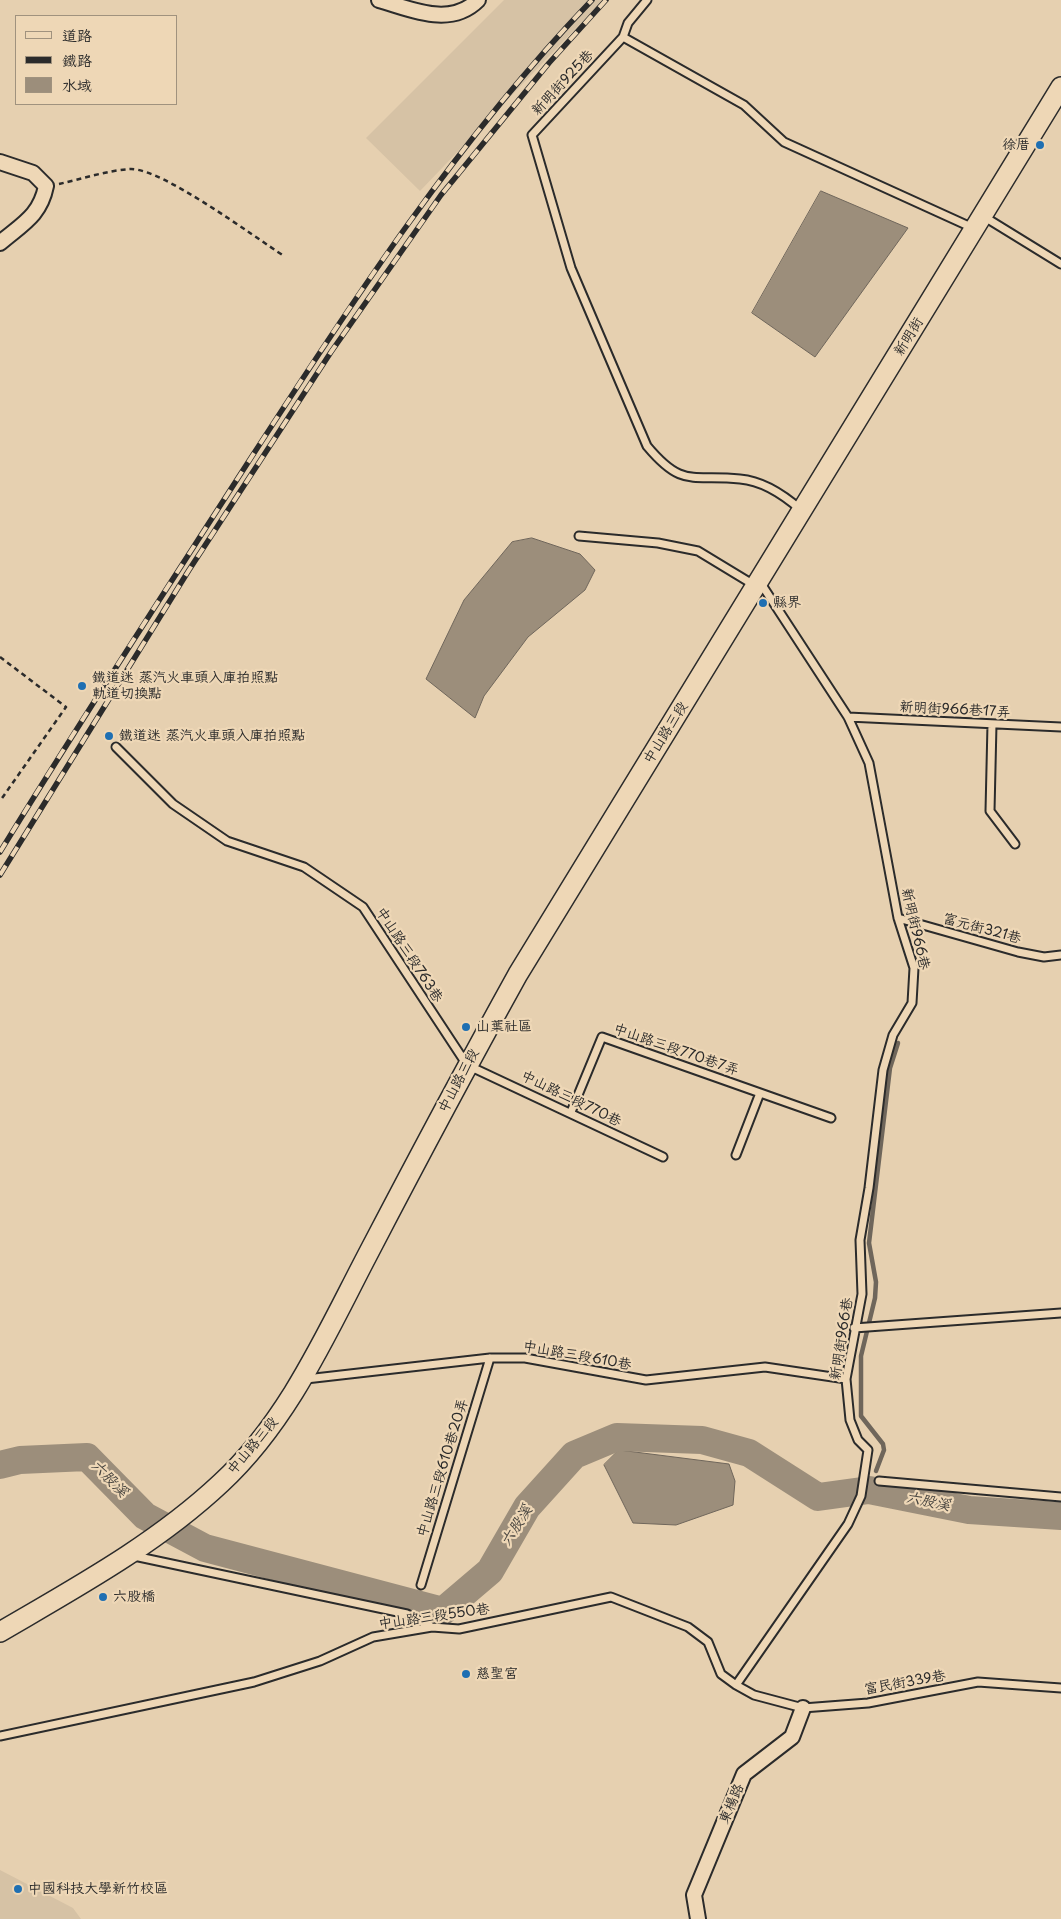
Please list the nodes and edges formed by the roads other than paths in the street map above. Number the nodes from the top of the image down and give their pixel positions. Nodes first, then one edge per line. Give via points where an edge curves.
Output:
1 (379, 0) edge
2 (478, 0) edge
3 (647, 0) edge
4 (623, 37) junction
5 (1061, 87) edge
6 (0, 162) edge
7 (979, 223) junction
8 (0, 242) edge
9 (1061, 264) edge
10 (803, 511) junction
11 (579, 536) dead end
12 (758, 584) junction
13 (848, 717) junction
14 (992, 724) junction
15 (1061, 727) edge
16 (116, 747) dead end
17 (1015, 844) dead end
18 (898, 918) junction
19 (1061, 956) edge
20 (467, 1065) junction
21 (760, 1093) junction
22 (571, 1112) junction
23 (832, 1118) dead end
24 (736, 1155) dead end
25 (663, 1157) dead end
26 (1061, 1313) edge
27 (854, 1328) junction
28 (490, 1358) junction
29 (303, 1379) junction
30 (846, 1379) junction
31 (879, 1481) dead end
32 (1061, 1497) edge
33 (131, 1555) junction
34 (421, 1585) dead end
35 (432, 1627) junction
36 (0, 1632) edge
37 (736, 1685) junction
38 (1061, 1688) edge
39 (754, 1695) joint
40 (803, 1708) junction
41 (0, 1736) edge
42 (698, 1919) edge

1 - 2 street via 436,16 468,10
3 - 4 lane via 628,24
4 - 7 lane via 744,105 784,142
4 - 10 lane, 新明街925巷 via 532,135 571,268 647,446 661,463 689,478 742,479 781,492
5 - 7 street, 新明街
6 - 8 street via 33,173 46,186 42,204
7 - 9 lane
7 - 10 street, 新明街
10 - 12 street, 新明街
11 - 12 lane via 658,543 698,552
12 - 13 lane, 新明街966巷
12 - 20 street, 中山路三段
13 - 14 lane, 新明街966巷17弄
13 - 18 lane, 新明街966巷 via 869,763
14 - 15 lane, 新明街966巷17弄
14 - 17 lane via 990,811
16 - 20 lane, 中山路三段763巷 via 173,804 227,841 304,867 363,907
18 - 19 lane, 富元街321巷 via 1018,952 1044,958
18 - 27 lane, 新明街966巷 via 914,968 912,1003 893,1035 883,1070 860,1240 862,1294
20 - 22 lane, 中山路三段770巷
20 - 29 street, 中山路三段
21 - 22 lane, 中山路三段770巷7弄 via 602,1037
21 - 23 lane, 中山路三段770巷7弄
21 - 24 lane
22 - 25 lane, 中山路三段770巷
26 - 27 lane
27 - 30 lane, 新明街966巷
28 - 29 lane, 中山路三段610巷
28 - 30 lane, 中山路三段610巷 via 525,1358 646,1380 766,1367
28 - 34 lane, 中山路三段610巷20弄
29 - 33 street, 中山路三段 via 263,1438 221,1483
30 - 37 lane, 新明街966巷 via 850,1420 858,1440 868,1450 861,1496 848,1524
31 - 32 lane
33 - 35 lane via 407,1614
33 - 36 street
35 - 37 lane, 中山路三段550巷 via 458,1629 611,1597 688,1627 708,1642 721,1674
35 - 41 lane, 中山路三段550巷 via 373,1637 320,1661 254,1682
37 - 39 lane, 中山路三段550巷
38 - 40 lane, 富民街339巷 via 978,1682 868,1702
39 - 40 lane, 富民街339巷
40 - 42 street, 東楊路 via 792,1737 744,1774 694,1895

